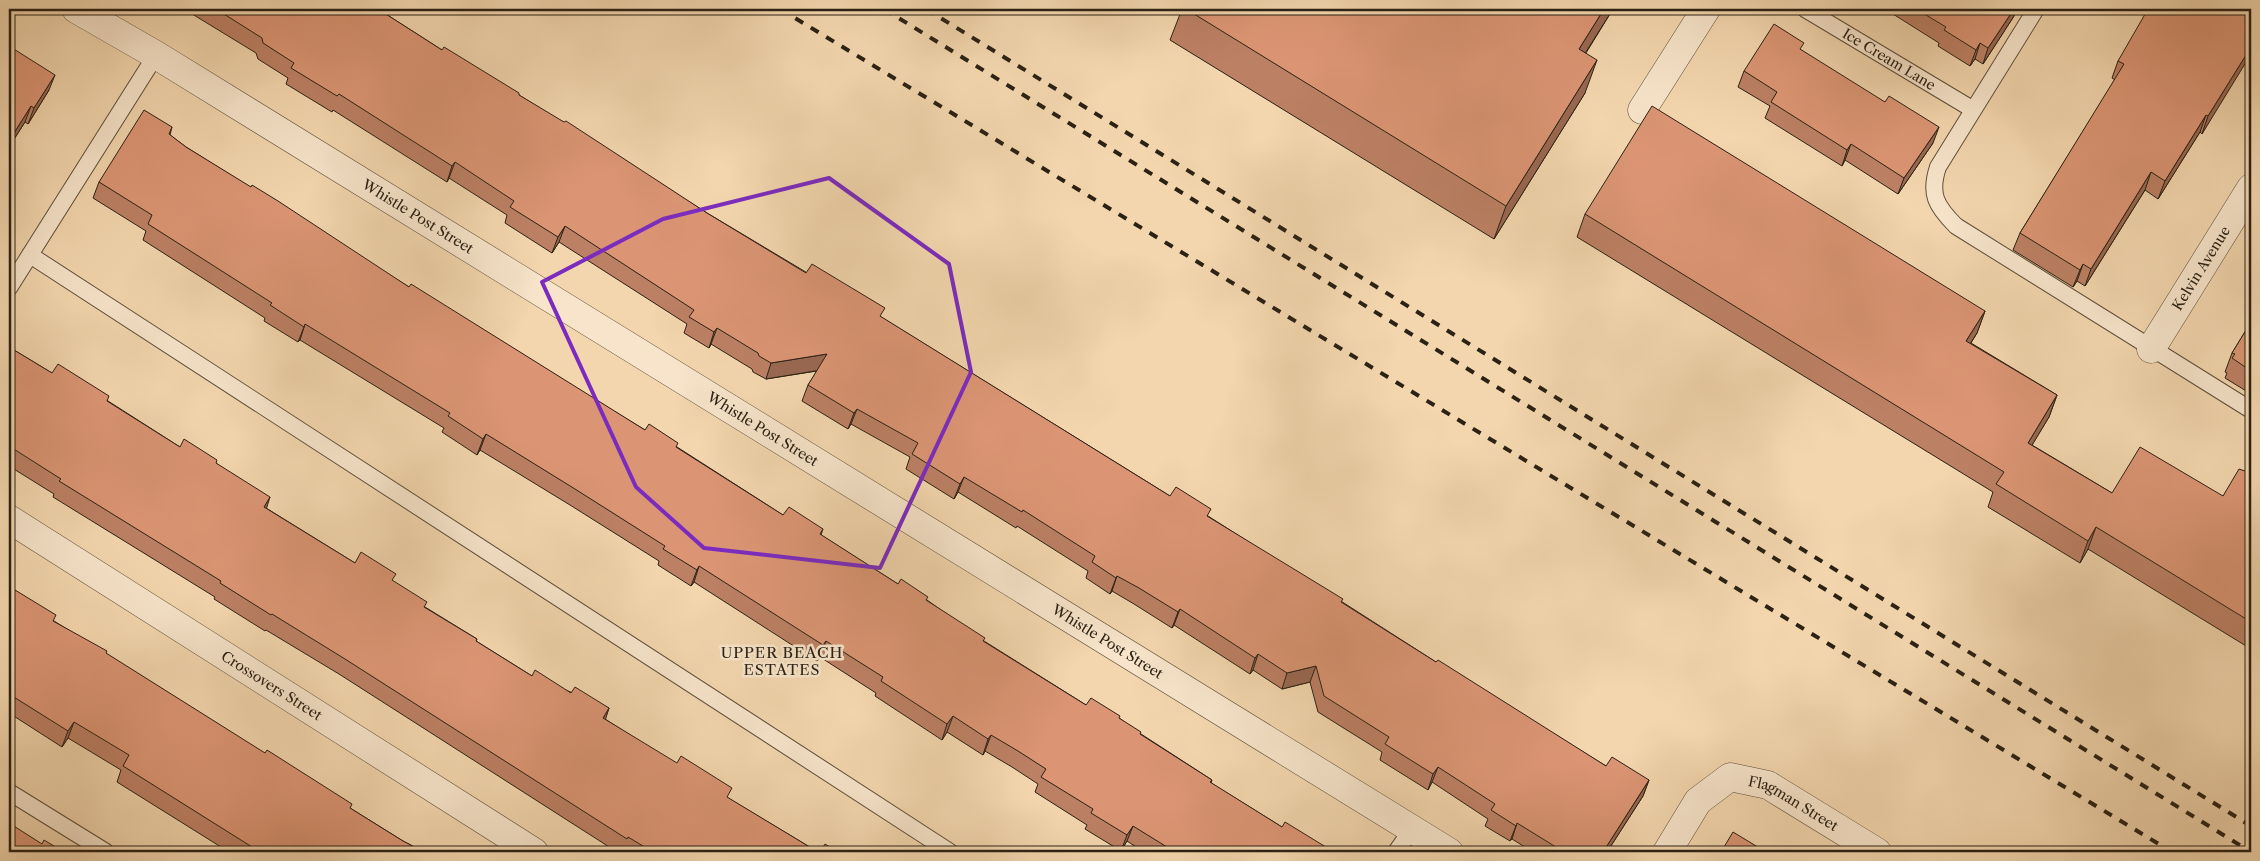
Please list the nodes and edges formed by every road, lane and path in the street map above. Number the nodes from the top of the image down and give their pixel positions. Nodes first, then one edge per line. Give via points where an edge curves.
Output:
1 (76, 9) edge
2 (1706, 9) edge
3 (1804, 9) edge
4 (2036, 9) edge
5 (156, 55) junction
6 (1972, 109) junction
7 (1642, 110) dead end
8 (2251, 188) edge
9 (30, 255) junction
10 (9, 288) edge
11 (2150, 349) junction
12 (2251, 410) edge
13 (9, 519) edge
14 (9, 792) edge
15 (1412, 829) junction
16 (106, 852) edge
17 (534, 852) edge
18 (950, 852) edge
19 (1396, 852) edge
20 (1448, 852) edge
21 (1667, 852) edge
22 (1877, 852) edge

1 - 5 street, Whistle Post Street
2 - 7 street
3 - 6 lane, Ice Cream Lane
4 - 6 lane
5 - 9 lane
5 - 15 street, Whistle Post Street
6 - 11 lane via 1938,167 1933,182 1934,195 1942,212 1956,226
8 - 11 street, Kelvin Avenue
9 - 10 lane
9 - 18 lane
11 - 12 lane
13 - 17 street, Crossovers Street
14 - 16 lane
15 - 19 lane
15 - 20 street, Whistle Post Street
21 - 22 street, Flagman Street via 1698,802 1730,777 1768,785

